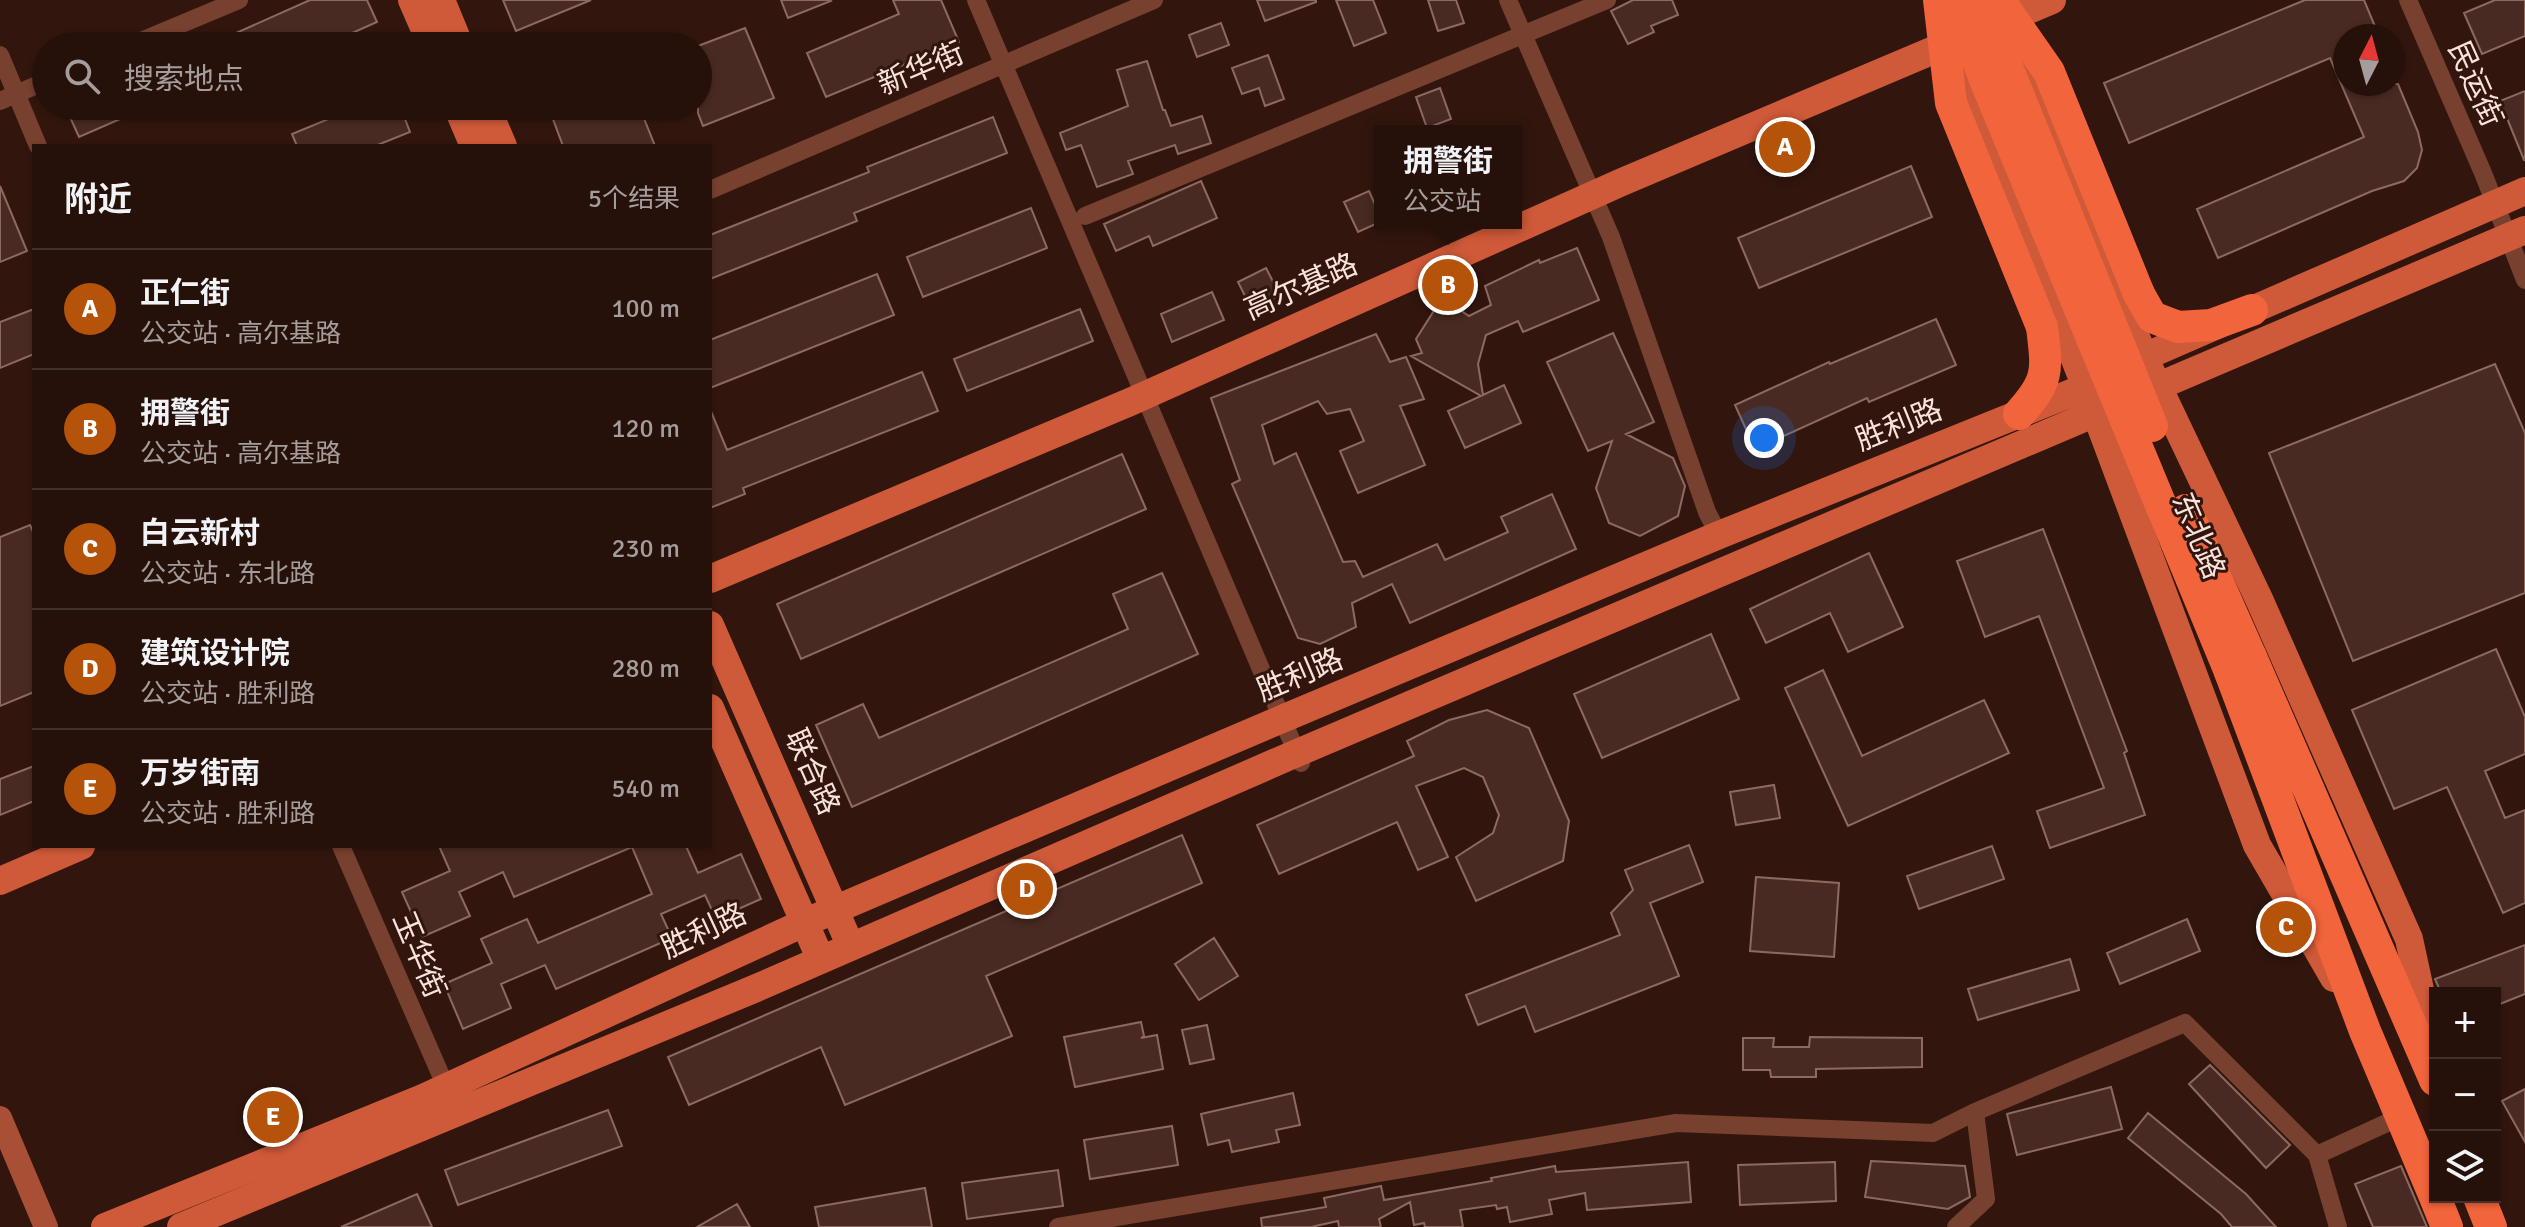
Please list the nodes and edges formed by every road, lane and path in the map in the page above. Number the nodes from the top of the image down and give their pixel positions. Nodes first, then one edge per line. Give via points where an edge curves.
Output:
1 (239, 0) edge
2 (412, 0) edge
3 (441, 0) edge
4 (976, 0) edge
5 (1154, 0) edge
6 (1508, 0) edge
7 (1607, 0) edge
8 (1931, 0) edge
9 (1939, 0) edge
10 (1955, 0) edge
11 (1980, 0) edge
12 (2052, 0) edge
13 (2408, 0) edge
14 (2002, 6) edge
15 (162, 32) edge
16 (426, 32) edge
17 (454, 32) edge
18 (1524, 35) junction
19 (1949, 44) junction
20 (0, 55) edge
21 (1004, 64) junction
22 (32, 87) edge
23 (8, 97) edge
24 (463, 120) edge
25 (492, 120) edge
26 (37, 144) edge
27 (473, 144) edge
28 (502, 144) edge
29 (712, 189) edge
30 (2525, 191) edge
31 (1593, 195) junction
32 (2494, 206) junction
33 (1085, 216) dead end
34 (1522, 227) edge
35 (1517, 229) edge
36 (2516, 234) edge
37 (2525, 280) edge
38 (2252, 310) junction
39 (2144, 357) junction
40 (2157, 385) junction
41 (2086, 387) junction
42 (1144, 395) junction
43 (2019, 414) junction
44 (2096, 414) junction
45 (1719, 535) junction
46 (712, 578) edge
47 (712, 630) edge
48 (2240, 665) junction
49 (712, 712) edge
50 (1282, 719) junction
51 (1299, 759) junction
52 (76, 848) edge
53 (342, 848) edge
54 (0, 881) edge
55 (835, 910) junction
56 (806, 922) junction
57 (851, 947) junction
58 (821, 960) junction
59 (2365, 1031) junction
60 (2430, 1059) edge
61 (2429, 1068) edge
62 (446, 1087) junction
63 (1975, 1112) junction
64 (2402, 1116) junction
65 (0, 1118) edge
66 (2317, 1155) junction
67 (2429, 1182) edge
68 (2437, 1203) edge
69 (2481, 1203) edge
70 (46, 1227) edge
71 (105, 1227) edge
72 (181, 1227) edge
73 (1058, 1227) edge
74 (1956, 1227) edge
75 (2338, 1227) edge
76 (2447, 1227) edge
77 (2491, 1227) edge

1 - 15 street
2 - 16 main road
3 - 17 main road
4 - 21 street
5 - 21 street, 新华街
6 - 18 street
7 - 18 street
8 - 19 main road, 东北路
9 - 43 highway, bridge via 1951,103 2042,327 2047,370
10 - 48 highway, 东北路, bridge
11 - 48 highway, 东北路, bridge via 2177,488
12 - 14 main road, 高尔基路
13 - 32 street, 民运街
14 - 19 main road, 高尔基路
14 - 38 highway, bridge via 2049,72 2152,317 2178,327 2211,325
14 - 39 main road, 东北路
18 - 31 street
18 - 33 street
19 - 31 main road, 高尔基路
19 - 41 main road, 东北路
20 - 23 street
21 - 29 street, 新华街
21 - 42 street
22 - 23 street
23 - 26 street
24 - 27 main road
25 - 28 main road
30 - 32 main road, 胜利路
31 - 34 main road, 高尔基路
31 - 45 street
32 - 36 street, 民运街
32 - 38 main road, 胜利路
35 - 42 main road, 高尔基路
36 - 37 street, 民运街
36 - 40 main road
38 - 39 main road, 胜利路
39 - 40 main road, 东北路
39 - 41 main road, 胜利路
40 - 44 main road
40 - 60 main road, 东北路 via 2259,599 2409,939
41 - 43 main road, 胜利路
41 - 44 main road, 东北路
42 - 46 main road, 高尔基路
42 - 50 street
43 - 45 main road, 胜利路
44 - 51 main road
44 - 59 main road, 东北路 via 2257,845
45 - 50 main road, 胜利路
47 - 55 main road, 联合路
48 - 59 highway, 东北路
48 - 61 highway, 东北路
49 - 56 main road
50 - 51 street
50 - 55 main road, 胜利路
51 - 57 main road
52 - 54 main road
53 - 62 street, 玉华街
55 - 56 main road, 胜利路
55 - 57 main road, 联合路
56 - 58 main road
56 - 62 main road, 胜利路
57 - 58 main road
58 - 72 main road
59 - 64 highway, 东北路
62 - 71 main road, 胜利路
63 - 66 street via 2185,1023
63 - 73 street via 1933,1133 1676,1123
63 - 74 street via 1986,1199
64 - 66 street
64 - 67 highway, 东北路
65 - 70 street
66 - 75 street
68 - 76 highway, 东北路
69 - 77 highway

